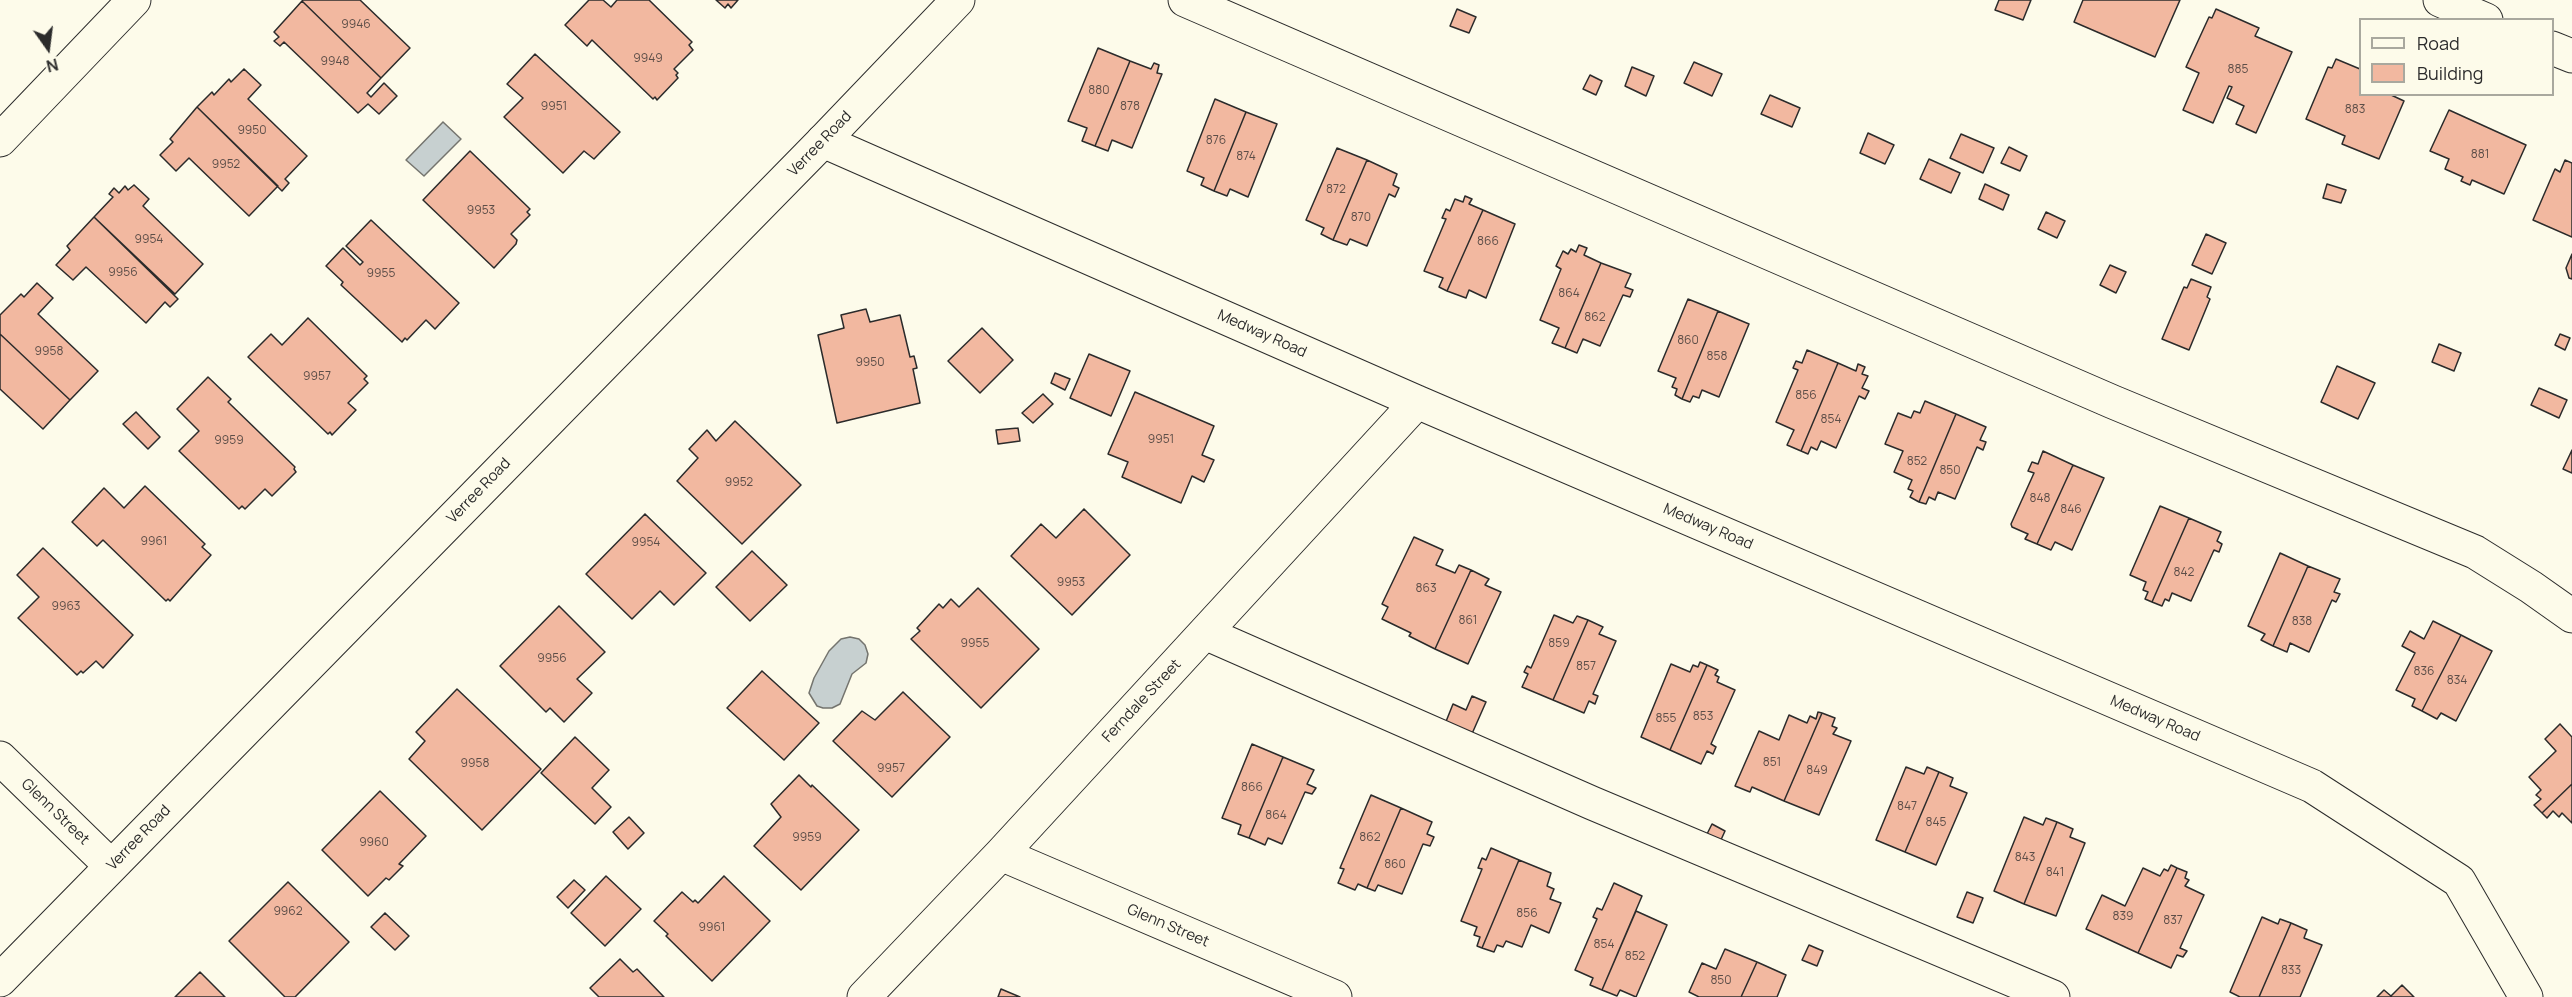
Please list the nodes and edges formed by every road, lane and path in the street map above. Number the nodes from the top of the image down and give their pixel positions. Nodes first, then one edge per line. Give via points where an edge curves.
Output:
1 (134, 0) edge
2 (957, 0) edge
3 (1185, 0) edge
4 (2440, 0) edge
5 (2481, 18) edge
6 (2554, 48) edge
7 (2572, 56) edge
8 (0, 140) edge
9 (823, 141) junction
10 (1417, 402) junction
11 (2572, 616) edge
12 (1204, 633) junction
13 (0, 758) edge
14 (1001, 854) junction
15 (111, 866) junction
16 (0, 980) edge
17 (864, 997) edge
18 (1335, 997) edge
19 (2053, 997) edge
20 (2526, 997) edge

1 - 8 street
2 - 9 street, Verree Road
3 - 11 street via 2102,397 2475,552
4 - 5 street
6 - 7 street
9 - 10 street, Medway Road
9 - 15 street, Verree Road
10 - 12 street, Ferndale Street
10 - 20 street, Medway Road via 2312,786 2459,881
12 - 14 street, Ferndale Street
12 - 19 street via 1592,803
13 - 15 street, Glenn Street
14 - 17 street, Ferndale Street
14 - 18 street, Glenn Street
15 - 16 street, Verree Road

